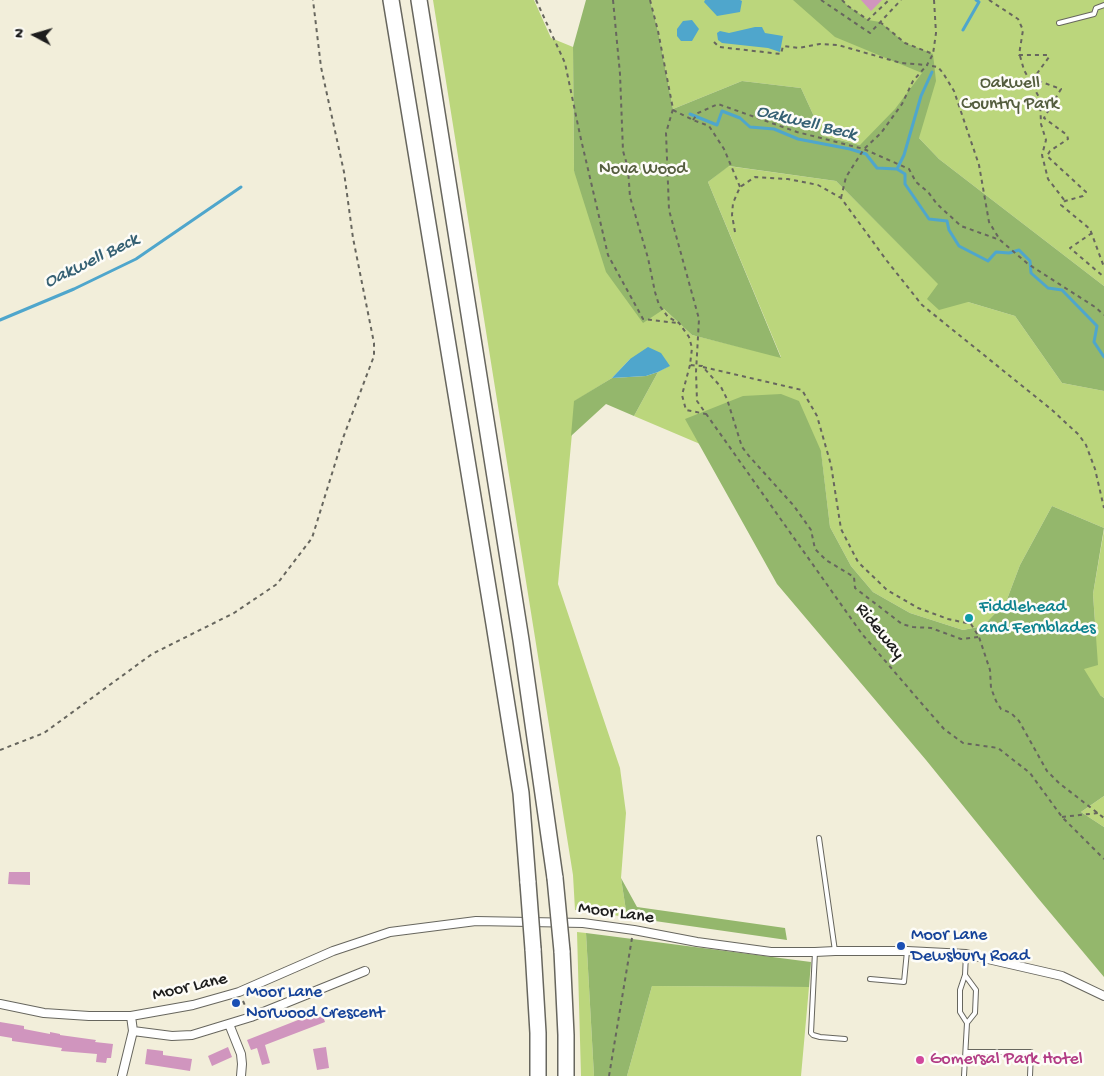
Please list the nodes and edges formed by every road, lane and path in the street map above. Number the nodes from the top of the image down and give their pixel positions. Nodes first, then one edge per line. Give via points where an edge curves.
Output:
1 (312, 0) edge
2 (391, 0) edge
3 (419, 0) edge
4 (536, 0) edge
5 (613, 0) edge
6 (650, 0) edge
7 (821, 0) edge
8 (842, 0) edge
9 (889, 0) edge
10 (901, 0) edge
11 (934, 0) edge
12 (989, 0) edge
13 (1104, 5) edge
14 (880, 22) junction
15 (1059, 23) dead end
16 (714, 42) dead end
17 (933, 54) junction
18 (1019, 55) junction
19 (927, 65) junction
20 (673, 110) junction
21 (693, 120) junction
22 (864, 149) junction
23 (740, 186) junction
24 (841, 198) junction
25 (1065, 201) junction
26 (734, 232) dead end
27 (1092, 233) junction
28 (1000, 240) junction
29 (1104, 267) edge
30 (1104, 277) edge
31 (1104, 315) edge
32 (679, 323) junction
33 (690, 365) junction
34 (696, 366) junction
35 (702, 366) junction
36 (706, 414) junction
37 (1104, 508) edge
38 (979, 638) junction
39 (0, 750) edge
40 (1098, 813) junction
41 (1062, 817) junction
42 (1104, 818) edge
43 (820, 838) dead end
44 (1104, 859) edge
45 (634, 930) junction
46 (835, 951) junction
47 (907, 951) junction
48 (815, 952) junction
49 (966, 954) junction
50 (365, 971) dead end
51 (965, 975) junction
52 (870, 979) dead end
53 (239, 992) junction
54 (1104, 996) edge
55 (0, 1004) edge
56 (131, 1016) junction
57 (251, 1017) junction
58 (967, 1023) junction
59 (229, 1024) junction
60 (133, 1031) junction
61 (845, 1039) dead end
62 (966, 1052) junction
63 (122, 1076) edge
64 (240, 1076) edge
65 (538, 1076) edge
66 (566, 1076) edge
67 (609, 1076) edge
68 (964, 1076) edge
69 (1030, 1076) edge

1 - 39 path via 374,343 374,356 343,438 312,538 277,584 234,613 152,654 44,733
2 - 65 highway, bridge via 521,794 533,949
3 - 66 highway, bridge via 556,878
4 - 32 path via 565,63 608,255 643,318
5 - 32 path via 623,151 630,198 659,305 668,317
6 - 20 path
7 - 14 path via 870,33
8 - 9 path via 868,20
10 - 14 path
11 - 17 path via 936,33
12 - 18 path via 1018,18 1023,30
13 - 15 lane via 1096,8 1094,14
14 - 17 path via 905,43
16 - 19 path via 719,47 781,54 783,46 838,45 901,63
17 - 19 path
18 - 25 path via 1040,99 1041,124 1046,140 1042,156 1048,179
18 - 25 path via 1048,55 1033,79 1061,89 1044,118 1068,139 1046,156 1086,192
19 - 22 path via 913,81 902,104 881,133
19 - 28 path via 938,68 954,91 979,165 988,222
20 - 21 path
20 - 34 path, Rideway via 666,133 669,210 700,319
21 - 22 path via 698,113 718,104 797,132
21 - 23 path via 709,126 724,148
22 - 24 path via 846,177
22 - 28 path via 909,169 916,182 961,226
23 - 24 path via 755,177 788,179 818,185
23 - 26 path via 732,215
24 - 37 path via 922,305 1052,410 1079,436 1095,469
25 - 27 path via 1060,205
27 - 29 path
27 - 30 path via 1070,248
28 - 31 path via 1028,264
32 - 33 path via 689,336 692,348
33 - 34 path
33 - 36 path via 682,395 686,410
34 - 35 path
34 - 36 path, Rideway via 697,401
35 - 38 path via 727,399 742,447 794,506 811,530 815,549 826,560 854,577 855,588 902,624 930,628 961,639
35 - 38 path via 802,390 818,416 831,465 841,528 858,562 887,590 918,608 971,624
36 - 41 path, Rideway via 862,634 944,729 963,743 998,748 1030,773
38 - 40 path via 990,670 991,688 1001,709 1019,721 1047,771
40 - 41 path
40 - 42 path
41 - 44 path, Rideway
43 - 46 lane
45 - 48 street, Moor Lane via 771,952
45 - 53 street, Moor Lane via 583,923 476,921 390,932 333,951
45 - 67 path
46 - 47 street, Moor Lane
46 - 48 street, Moor Lane
47 - 49 street, Moor Lane
47 - 52 lane via 904,982
48 - 61 lane via 811,1033
49 - 51 lane
49 - 54 street, Moor Lane via 1062,976
50 - 57 street
51 - 58 lane via 960,990 960,1012
51 - 58 lane via 976,990 975,1013
53 - 56 street, Moor Lane via 193,1005
53 - 57 path
55 - 56 street, Moor Lane via 44,1013
56 - 60 street, Moor Lane
57 - 59 street
58 - 62 lane
59 - 60 street via 172,1036
59 - 64 street via 241,1054
60 - 63 street
62 - 68 lane
62 - 69 lane via 1031,1052

